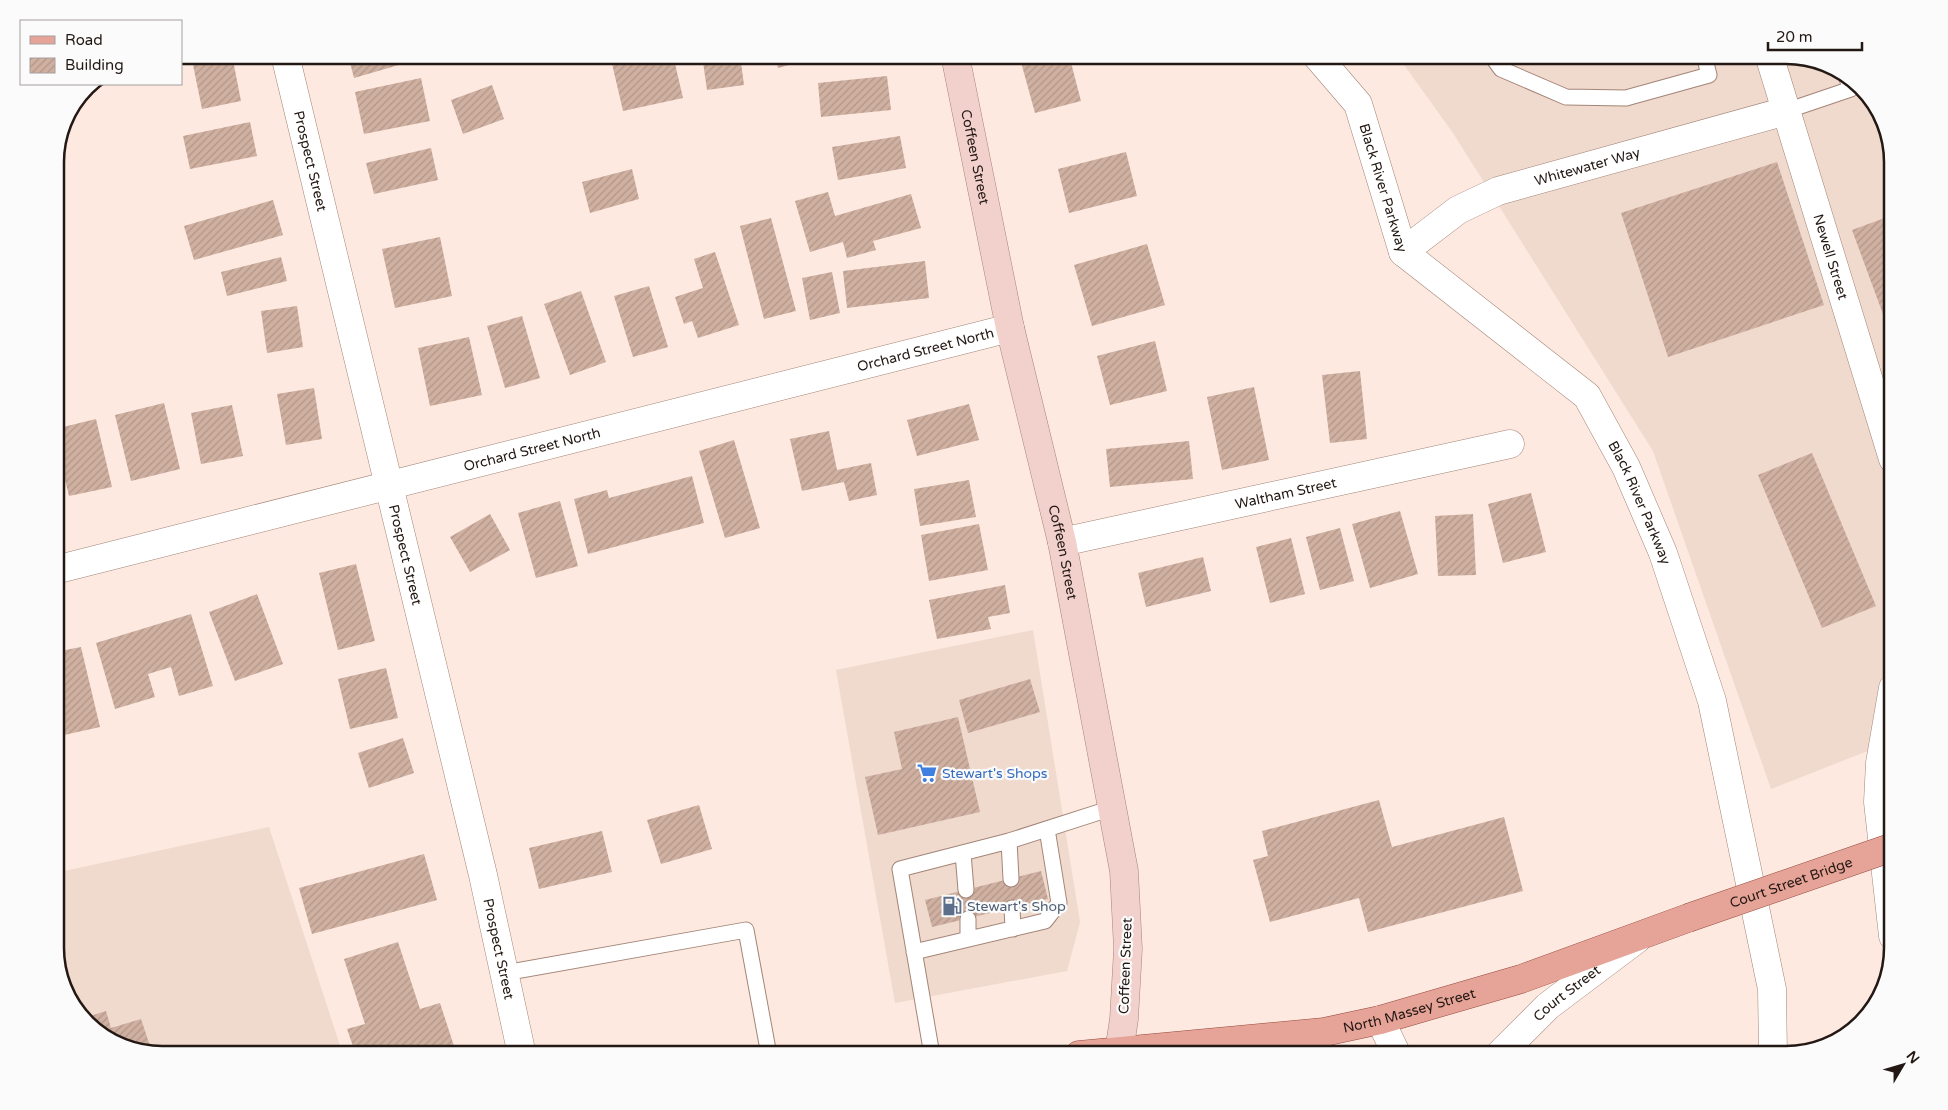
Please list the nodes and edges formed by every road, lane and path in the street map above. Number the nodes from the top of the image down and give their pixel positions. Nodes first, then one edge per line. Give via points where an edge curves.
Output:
1 (287, 64) edge
2 (957, 64) edge
3 (1324, 64) edge
4 (1497, 64) edge
5 (1707, 64) edge
6 (1771, 64) edge
7 (1850, 88) edge
8 (1786, 111) junction
9 (1403, 252) junction
10 (1010, 328) junction
11 (1884, 431) edge
12 (1510, 444) dead end
13 (388, 486) junction
14 (1062, 542) junction
15 (64, 568) edge
16 (1884, 740) edge
17 (1112, 808) junction
18 (1047, 829) junction
19 (1009, 841) junction
20 (1884, 850) edge
21 (963, 853) junction
22 (1884, 856) edge
23 (1011, 878) dead end
24 (966, 890) dead end
25 (1012, 908) dead end
26 (968, 919) dead end
27 (1013, 929) junction
28 (1641, 936) junction
29 (968, 939) junction
30 (914, 952) junction
31 (504, 973) junction
32 (1380, 1020) junction
33 (520, 1046) edge
34 (767, 1046) edge
35 (930, 1046) edge
36 (1120, 1046) edge
37 (1187, 1046) edge
38 (1393, 1046) edge
39 (1508, 1046) edge
40 (1773, 1046) edge

1 - 13 street, Prospect Street
2 - 10 main road, Coffeen Street
3 - 9 street, Black River Parkway via 1358,104
4 - 5 lane via 1501,69 1566,97 1626,98 1710,75
6 - 8 street, Newell Street
7 - 8 lane
8 - 9 street, Whitewater Way via 1498,192 1458,210
8 - 11 street, Newell Street
9 - 40 street, Black River Parkway via 1586,396 1626,467 1663,553 1712,701 1772,989
10 - 13 street, Orchard Street North
10 - 14 main road, Coffeen Street
12 - 14 street, Waltham Street
13 - 15 street, Orchard Street North
13 - 31 street, Prospect Street
14 - 17 main road, Coffeen Street
16 - 22 street via 1878,802
17 - 18 lane
17 - 36 main road, Coffeen Street via 1124,871 1128,949
18 - 19 lane
18 - 27 lane via 1059,903 1046,921
19 - 21 lane
19 - 23 lane
20 - 28 main road, Court Street Bridge, bridge
21 - 24 lane
21 - 30 lane via 900,869
25 - 27 lane
26 - 29 lane
27 - 29 lane
28 - 32 main road, North Massey Street via 1521,979
28 - 39 street, Court Street via 1548,1006
29 - 30 lane
30 - 35 lane
31 - 33 street, Prospect Street
31 - 34 lane via 746,930
32 - 37 main road, North Massey Street via 1324,1032
32 - 38 street

